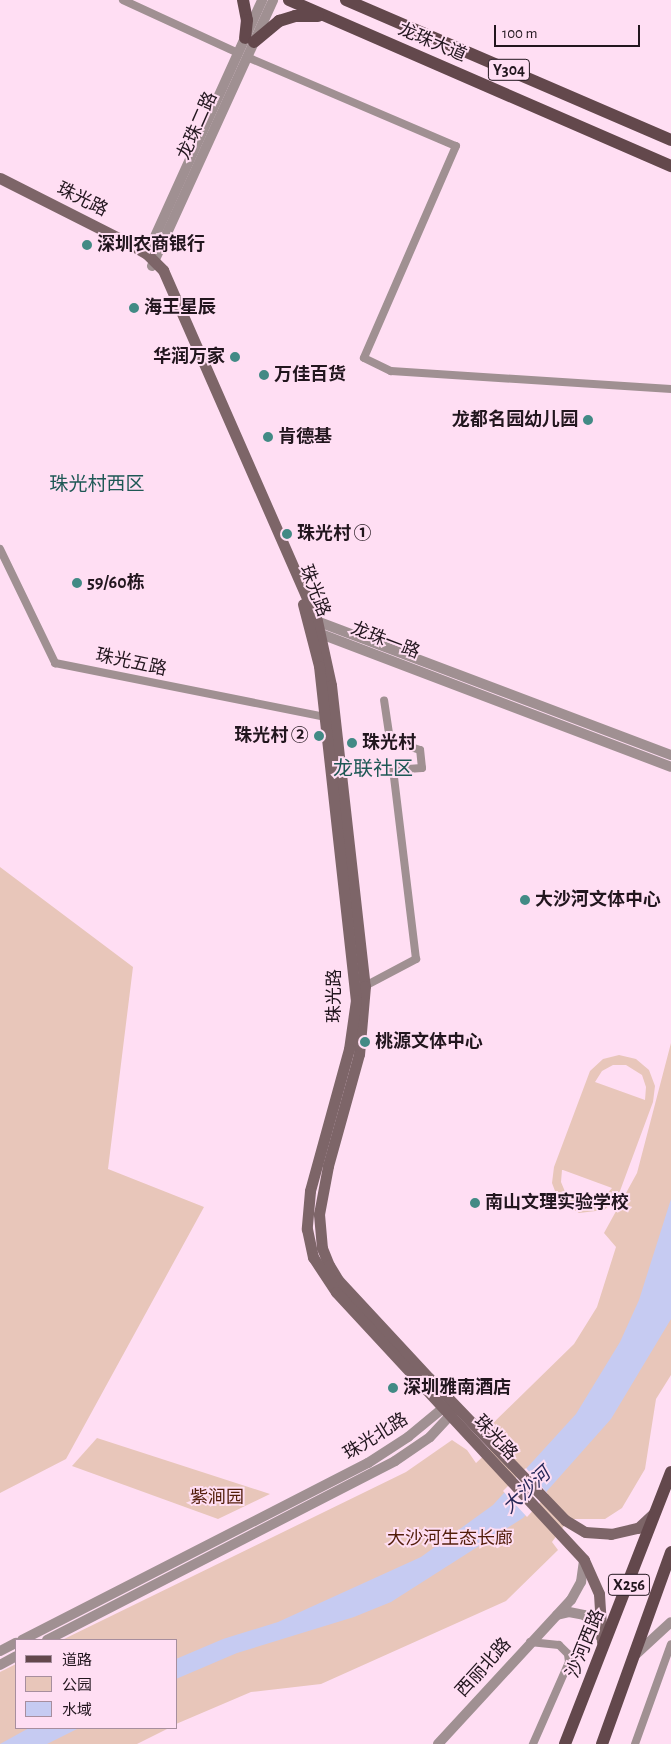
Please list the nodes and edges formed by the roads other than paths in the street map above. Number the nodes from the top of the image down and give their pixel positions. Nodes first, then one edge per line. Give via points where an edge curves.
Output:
1 (123, 0) edge
2 (243, 0) edge
3 (262, 0) edge
4 (273, 0) edge
5 (289, 0) edge
6 (346, 0) edge
7 (332, 19) junction
8 (250, 40) junction
9 (243, 55) junction
10 (667, 137) edge
11 (671, 168) edge
12 (0, 178) edge
13 (151, 260) junction
14 (671, 389) edge
15 (0, 549) edge
16 (314, 624) junction
17 (320, 634) junction
18 (384, 700) dead end
19 (325, 717) junction
20 (668, 752) edge
21 (668, 764) edge
22 (364, 986) junction
23 (450, 1411) junction
24 (493, 1454) junction
25 (671, 1472) edge
26 (658, 1507) junction
27 (671, 1552) edge
28 (584, 1560) junction
29 (556, 1615) junction
30 (671, 1622) edge
31 (24, 1639) edge
32 (49, 1639) edge
33 (530, 1642) junction
34 (15, 1644) edge
35 (602, 1644) junction
36 (671, 1644) edge
37 (0, 1652) edge
38 (15, 1657) edge
39 (631, 1658) junction
40 (598, 1662) junction
41 (0, 1665) edge
42 (438, 1744) edge
43 (533, 1744) edge
44 (565, 1744) edge
45 (602, 1744) edge
46 (635, 1744) edge

1 - 9 street
2 - 8 main road
3 - 8 street, 龙珠二路
4 - 8 street, 龙珠二路
5 - 7 main road, 龙珠大道
6 - 10 main road, 龙珠大道 / Y304
7 - 8 main road via 295,16 272,25
7 - 11 main road, 龙珠大道
8 - 9 street, 龙珠二路
9 - 13 street, 龙珠二路
9 - 14 street via 456,146 364,358 391,371
12 - 13 main road, 珠光路
13 - 16 main road, 珠光路
15 - 19 street, 珠光五路 via 55,662
16 - 17 main road, 珠光路
16 - 19 main road, 珠光路
16 - 20 street, 龙珠一路
17 - 21 street, 龙珠一路
17 - 22 main road, 珠光路 via 332,685
18 - 22 street via 390,740 420,750 422,768 393,770 416,959
19 - 23 main road, 珠光路 via 356,1000 349,1049 310,1192 309,1243 319,1270 336,1292
22 - 23 main road, 珠光路 via 359,1054 322,1193 319,1214 322,1248 338,1280
23 - 24 main road, 珠光路
23 - 31 street, 珠光北路 via 368,1463
23 - 32 street, 珠光北路 via 415,1448 374,1473
24 - 26 main road, 珠光路 via 566,1520 585,1532 626,1533 649,1519
24 - 28 main road, 珠光路
25 - 26 main road, 沙河西路 / X256
26 - 40 main road, 沙河西路 / X256
27 - 39 main road, X256
28 - 29 street, 西丽北路 via 584,1573 577,1591
28 - 35 main road, 珠光路 via 600,1594
29 - 33 street, 西丽北路
29 - 35 street via 569,1612 584,1615 596,1625
30 - 39 street
33 - 42 street, 西丽北路
33 - 43 street via 559,1645 568,1654 569,1662
34 - 37 street
35 - 40 street, 珠光路
36 - 46 street
38 - 41 street
39 - 45 main road, X256
40 - 44 main road, 沙河西路 / X256

